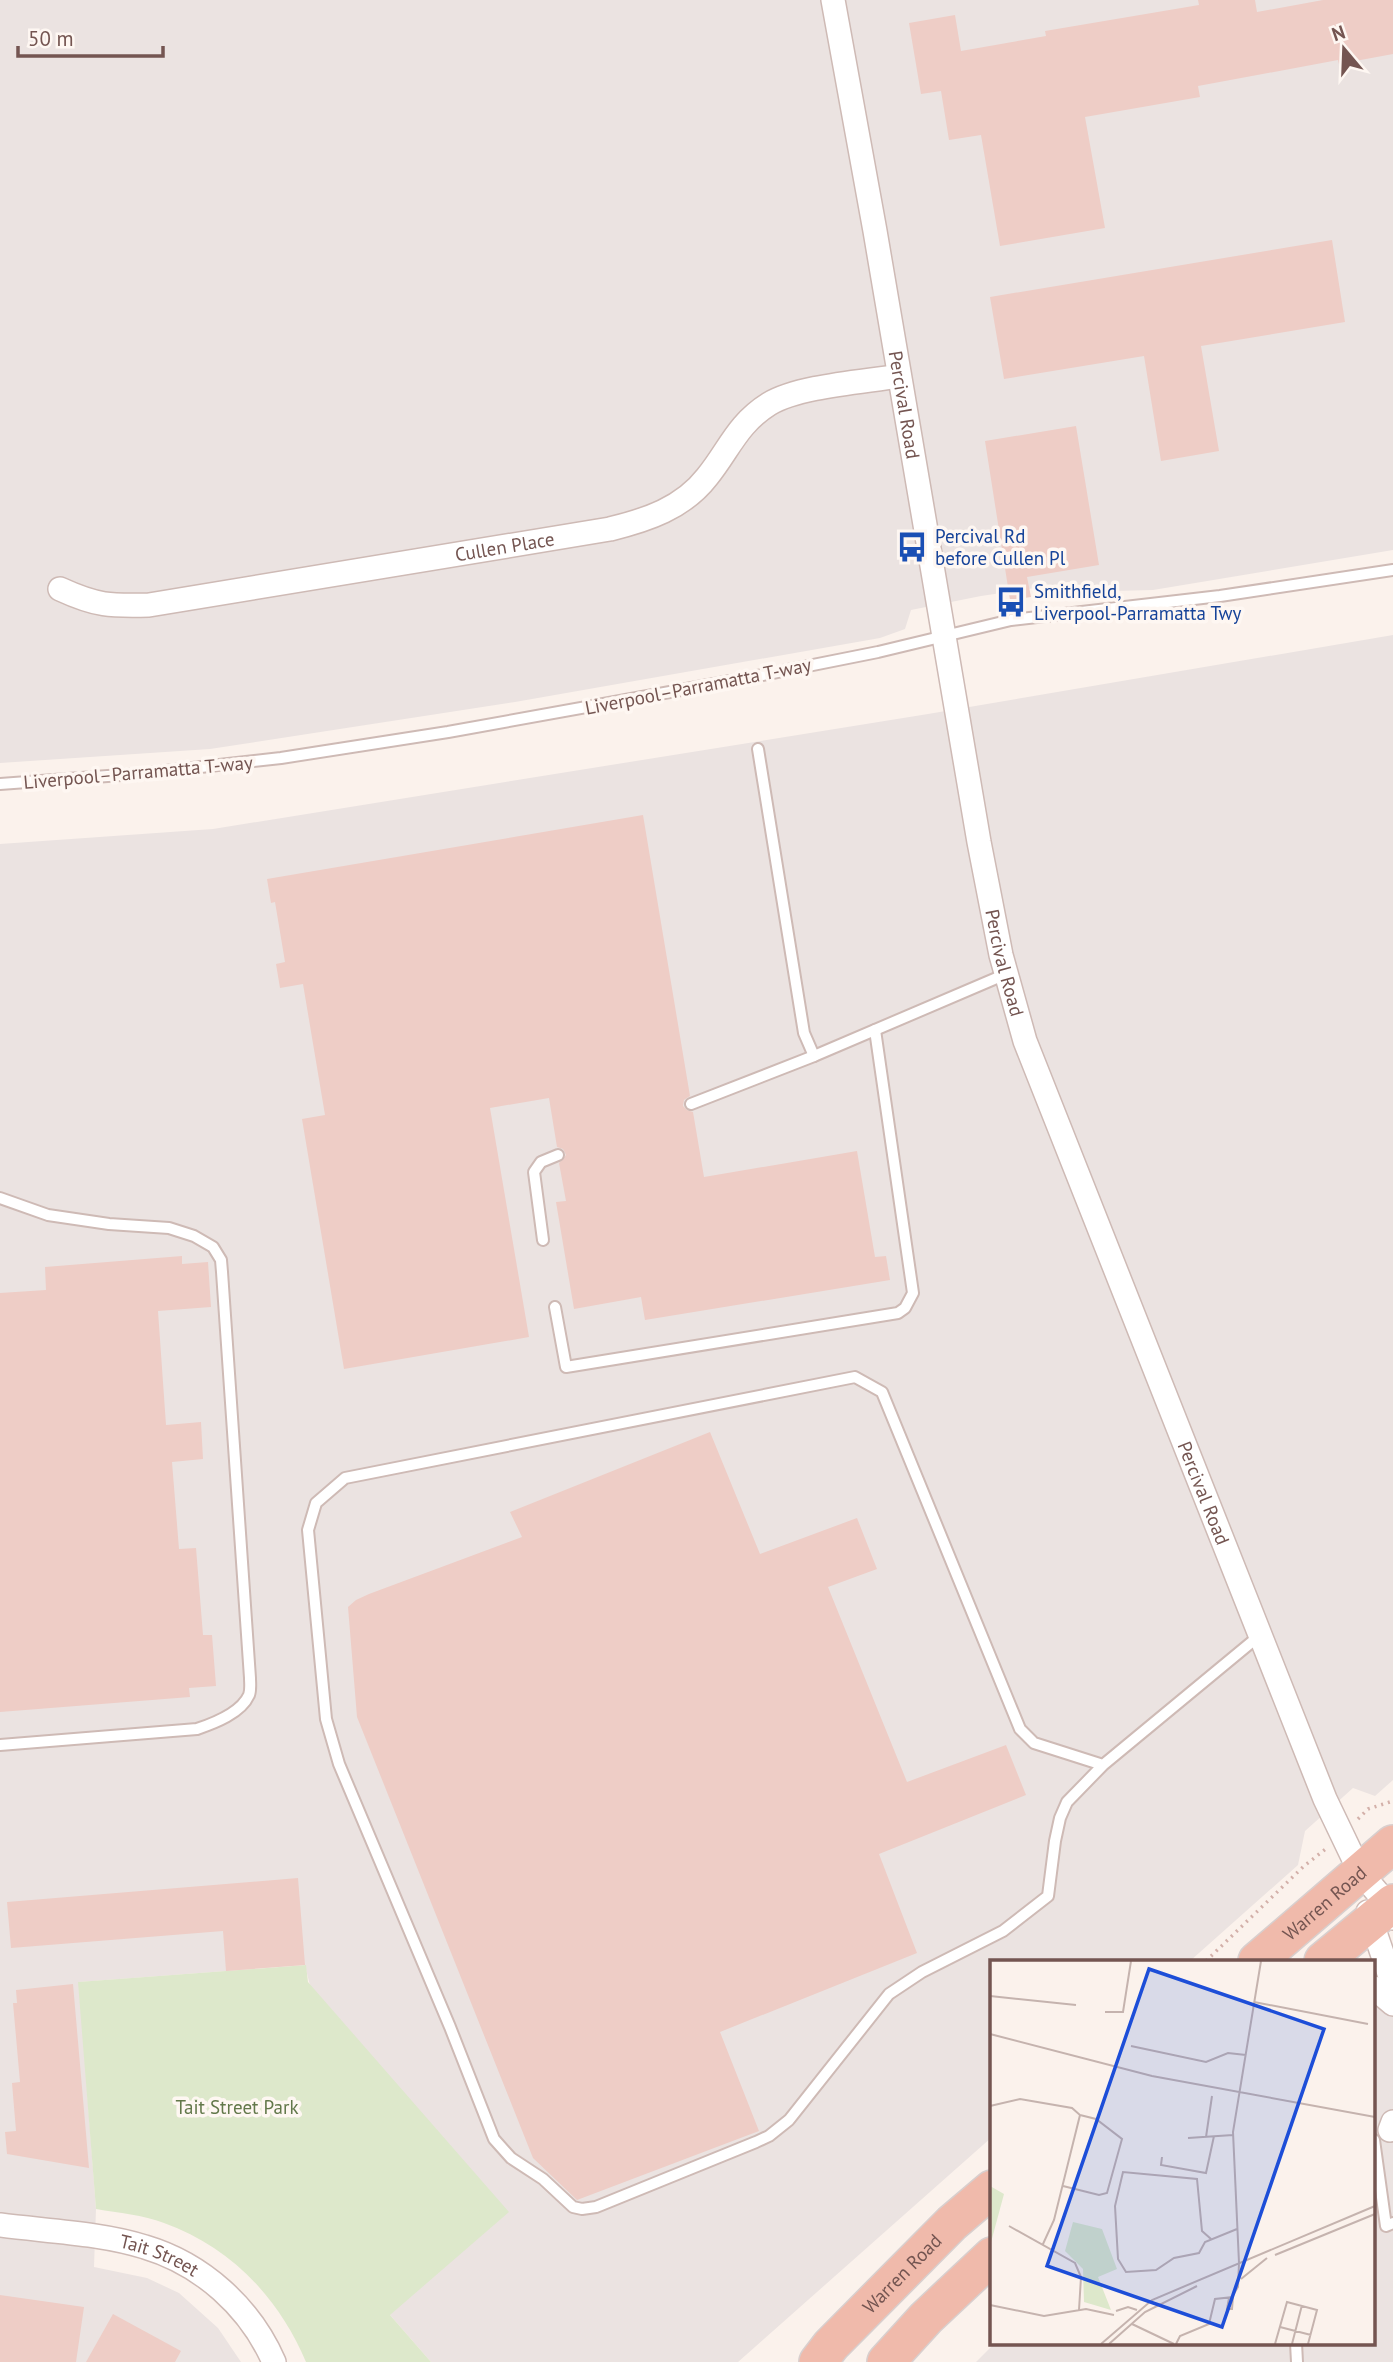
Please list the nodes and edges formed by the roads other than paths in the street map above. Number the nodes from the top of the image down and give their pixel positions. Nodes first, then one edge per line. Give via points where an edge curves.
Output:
1 (833, 0) edge
2 (899, 376) junction
3 (1393, 570) edge
4 (60, 589) dead end
5 (944, 636) junction
6 (758, 749) dead end
7 (0, 784) edge
8 (1006, 974) junction
9 (875, 1030) junction
10 (814, 1056) junction
11 (691, 1104) dead end
12 (558, 1155) dead end
13 (0, 1198) edge
14 (543, 1240) dead end
15 (555, 1307) dead end
16 (1259, 1636) junction
17 (0, 1745) edge
18 (1103, 1765) junction
19 (1393, 1844) edge
20 (1360, 1872) junction
21 (1386, 1912) edge
22 (1258, 1960) edge
23 (1326, 1960) edge
24 (1393, 1985) edge
25 (1376, 1990) edge
26 (1393, 2004) edge
27 (1385, 2132) edge
28 (990, 2191) edge
29 (1389, 2224) edge
30 (0, 2225) edge
31 (990, 2258) edge
32 (1296, 2344) edge
33 (274, 2362) edge
34 (818, 2362) edge
35 (886, 2362) edge
36 (1297, 2362) edge

1 - 2 street, Percival Road
2 - 4 street, Cullen Place via 806,391 770,403 741,427 693,492 637,523 149,605 89,602
2 - 5 street, Percival Road
3 - 5 lane, Liverpool–Parramatta T-way via 1011,620
5 - 7 lane, Liverpool–Parramatta T-way via 742,679 410,738 148,774
5 - 8 street, Percival Road
6 - 10 lane via 804,1033
8 - 9 lane
8 - 16 street, Percival Road via 1055,1122
9 - 10 lane
9 - 15 lane via 913,1293 905,1308 566,1367
10 - 11 lane
12 - 14 lane via 541,1162 534,1172
13 - 17 lane via 48,1214 169,1228 207,1242 218,1252 250,1693 217,1722 197,1729
16 - 18 lane
16 - 20 street, Percival Road via 1340,1835
18 - 18 lane via 1034,1743 1020,1729 882,1392 855,1377 345,1478 316,1503 308,1530 326,1719 339,1764 494,2139 573,2207 596,2207 769,2136 789,2120 889,1994 1003,1931 1048,1896 1060,1818 1067,1802
19 - 20 highway, Warren Road
20 - 21 street, Percival Road
20 - 22 highway, Warren Road
21 - 23 highway
21 - 24 street, Percival Road
25 - 26 street
27 - 29 lane
28 - 34 highway, Warren Road via 952,2223
30 - 33 street, Tait Street via 109,2239 175,2258 234,2301 256,2328
31 - 35 highway
32 - 36 lane

